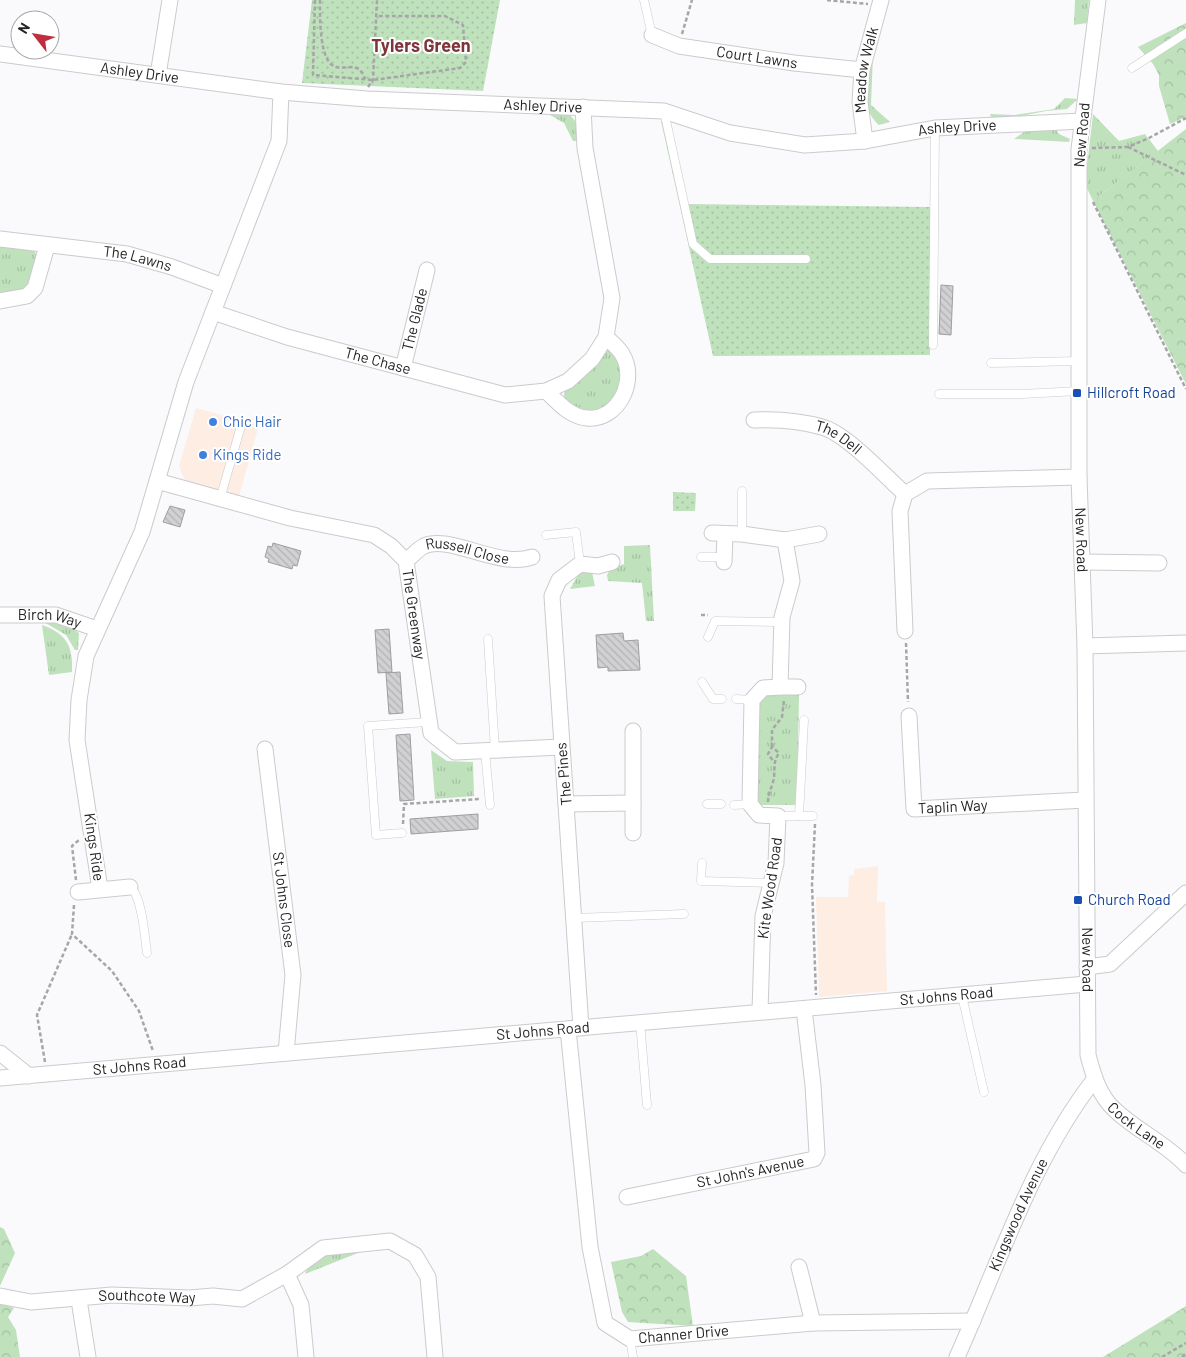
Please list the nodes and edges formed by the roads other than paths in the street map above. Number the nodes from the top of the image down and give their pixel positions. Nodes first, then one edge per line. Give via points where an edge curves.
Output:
1 (170, 0) edge
2 (644, 0) edge
3 (1098, 0) edge
4 (880, 3) edge
5 (1186, 33) edge
6 (652, 34) joint
7 (0, 54) edge
8 (1132, 68) dead end
9 (862, 70) junction
10 (158, 75) junction
11 (281, 92) junction
12 (583, 107) junction
13 (664, 111) junction
14 (1082, 121) junction
15 (934, 128) junction
16 (865, 141) junction
17 (0, 239) edge
18 (47, 246) junction
19 (806, 259) dead end
20 (427, 270) dead end
21 (222, 286) junction
22 (0, 301) edge
23 (213, 312) junction
24 (606, 337) junction
25 (933, 345) dead end
26 (1078, 361) junction
27 (991, 363) dead end
28 (403, 368) junction
29 (1078, 391) junction
30 (546, 392) junction
31 (939, 394) dead end
32 (754, 420) dead end
33 (241, 426) dead end
34 (1079, 477) junction
35 (157, 481) junction
36 (742, 492) dead end
37 (905, 494) junction
38 (220, 500) junction
39 (742, 534) junction
40 (819, 534) dead end
41 (546, 535) dead end
42 (785, 540) junction
43 (532, 557) dead end
44 (701, 557) dead end
45 (724, 559) joint
46 (406, 561) junction
47 (612, 562) dead end
48 (1083, 562) junction
49 (1159, 563) dead end
50 (580, 564) junction
51 (0, 614) edge
52 (781, 622) junction
53 (97, 629) junction
54 (905, 631) road end
55 (708, 637) dead end
56 (488, 639) dead end
57 (1186, 643) edge
58 (1085, 646) junction
59 (702, 682) dead end
60 (780, 686) junction
61 (798, 687) dead end
62 (722, 700) dead end
63 (736, 700) dead end
64 (752, 700) junction
65 (909, 716) road end
66 (804, 720) dead end
67 (428, 722) junction
68 (633, 731) dead end
69 (561, 747) junction
70 (265, 749) dead end
71 (490, 751) junction
72 (1084, 800) junction
73 (490, 802) road end
74 (633, 803) junction
75 (566, 804) junction
76 (707, 804) dead end
77 (721, 804) dead end
78 (734, 804) dead end
79 (750, 804) junction
80 (773, 816) junction
81 (799, 816) junction
82 (812, 816) road end
83 (402, 833) road end
84 (633, 833) dead end
85 (702, 863) dead end
86 (772, 883) junction
87 (130, 886) joint
88 (100, 889) junction
89 (78, 892) road end
90 (1186, 893) edge
91 (684, 914) dead end
92 (574, 918) junction
93 (148, 953) dead end
94 (1087, 967) junction
95 (1087, 984) junction
96 (962, 996) junction
97 (810, 1008) junction
98 (760, 1011) junction
99 (640, 1022) junction
100 (574, 1029) junction
101 (0, 1053) edge
102 (286, 1053) junction
103 (29, 1076) junction
104 (0, 1078) edge
105 (1094, 1080) junction
106 (984, 1092) dead end
107 (647, 1105) dead end
108 (1186, 1165) edge
109 (627, 1197) dead end
110 (799, 1267) dead end
111 (287, 1274) junction
112 (0, 1296) edge
113 (79, 1300) junction
114 (973, 1321) junction
115 (813, 1323) junction
116 (630, 1339) junction
117 (88, 1357) edge
118 (306, 1357) edge
119 (435, 1357) edge
120 (633, 1357) edge
121 (957, 1357) edge

1 - 10 street
2 - 6 lane
3 - 14 street, New Road
4 - 9 street, Meadow Walk
5 - 8 lane
6 - 9 street, Court Lawns via 679,46
7 - 10 street, Ashley Drive
9 - 16 street, Meadow Walk via 860,102
10 - 11 street, Ashley Drive
11 - 12 street, Ashley Drive
11 - 21 street, Kings Ride via 279,140
12 - 13 street, Ashley Drive
12 - 24 street, The Chase via 585,148 612,298
13 - 16 street, Ashley Drive via 730,133 805,145
13 - 19 lane via 693,244 710,259
14 - 15 street, Ashley Drive
14 - 26 street, New Road via 1079,149
15 - 16 street, Ashley Drive
15 - 25 lane
17 - 18 street, The Lawns
18 - 21 street, The Lawns via 127,254 172,266
18 - 22 street via 35,288 27,296
20 - 28 street, The Glade
21 - 23 street, Kings Ride
23 - 28 street, The Chase via 287,337
23 - 35 street, Kings Ride via 186,382
24 - 30 street, The Chase via 592,359 568,381
24 - 30 street via 622,354 629,373 625,392 609,413 588,418 570,412
26 - 27 lane
26 - 29 street, New Road
28 - 30 street, The Chase via 505,395
29 - 31 lane
29 - 34 street, New Road
32 - 37 street, The Dell via 823,427 844,438
33 - 38 lane
34 - 37 street via 927,481
34 - 48 street, New Road
35 - 38 street, The Greenway
35 - 53 street, Kings Ride via 142,532
36 - 39 lane
37 - 54 street via 900,511
38 - 46 street, The Greenway via 374,535
39 - 42 street
39 - 45 street via 719,533
40 - 42 street
41 - 50 lane via 576,532
42 - 52 street via 792,581
43 - 46 street, Russell Close via 523,560 486,556 439,543 424,546
44 - 45 lane
46 - 67 street, The Greenway
47 - 50 street via 598,566
48 - 49 street
48 - 58 street, New Road
50 - 69 street, The Pines via 559,580 552,596
51 - 53 street, Birch Way via 56,615
52 - 55 lane via 715,621
52 - 60 street
53 - 88 street, Kings Ride via 86,656 77,740
56 - 71 lane
57 - 58 street
58 - 72 street, New Road
59 - 62 lane via 713,699
60 - 61 street
60 - 64 street via 763,688
63 - 64 lane
64 - 79 street
65 - 72 street, Taplin Way via 914,809
66 - 81 lane
67 - 71 street, The Greenway via 430,733 455,752
67 - 83 lane via 368,726 376,835
68 - 74 street
69 - 71 street, The Greenway
69 - 75 street, The Pines
70 - 102 street, St Johns Close via 293,976
71 - 73 lane
72 - 94 street, New Road
74 - 75 street
74 - 84 street
75 - 92 street, The Pines
76 - 77 lane
78 - 79 lane
79 - 80 street, Kite Wood Road via 759,815
80 - 81 lane
80 - 86 street, Kite Wood Road via 776,864
81 - 82 lane
85 - 86 lane via 701,881
86 - 98 street, Kite Wood Road via 763,916
87 - 88 street, Kings Ride
87 - 93 lane via 140,906
88 - 89 street, Kings Ride
90 - 94 street via 1110,964
91 - 92 lane
92 - 100 street, The Pines
94 - 95 street, New Road
95 - 96 street, St Johns Road
95 - 105 street, New Road via 1088,1055
96 - 97 street, St Johns Road
96 - 106 lane
97 - 98 street, St Johns Road
97 - 109 street, St John's Avenue via 817,1153 814,1159
98 - 99 street, St Johns Road
99 - 100 street, St Johns Road
99 - 107 lane
100 - 102 street, St Johns Road
100 - 116 street, Channer Drive via 590,1247 605,1324
101 - 103 street
102 - 103 street, St Johns Road
103 - 104 street, St Johns Road
105 - 108 street, Cock Lane via 1114,1110 1171,1149
105 - 114 street, Kingswood Avenue via 1047,1156
110 - 115 street
111 - 113 street, Southcote Way via 242,1299 112,1295
111 - 118 street via 302,1305
111 - 119 street, Southcote Way via 323,1248 390,1241 415,1255 428,1277
112 - 113 street, Southcote Way via 31,1302
113 - 117 street
114 - 115 street, Channer Drive
114 - 121 street, Kingswood Avenue
115 - 116 street, Channer Drive
116 - 120 lane

